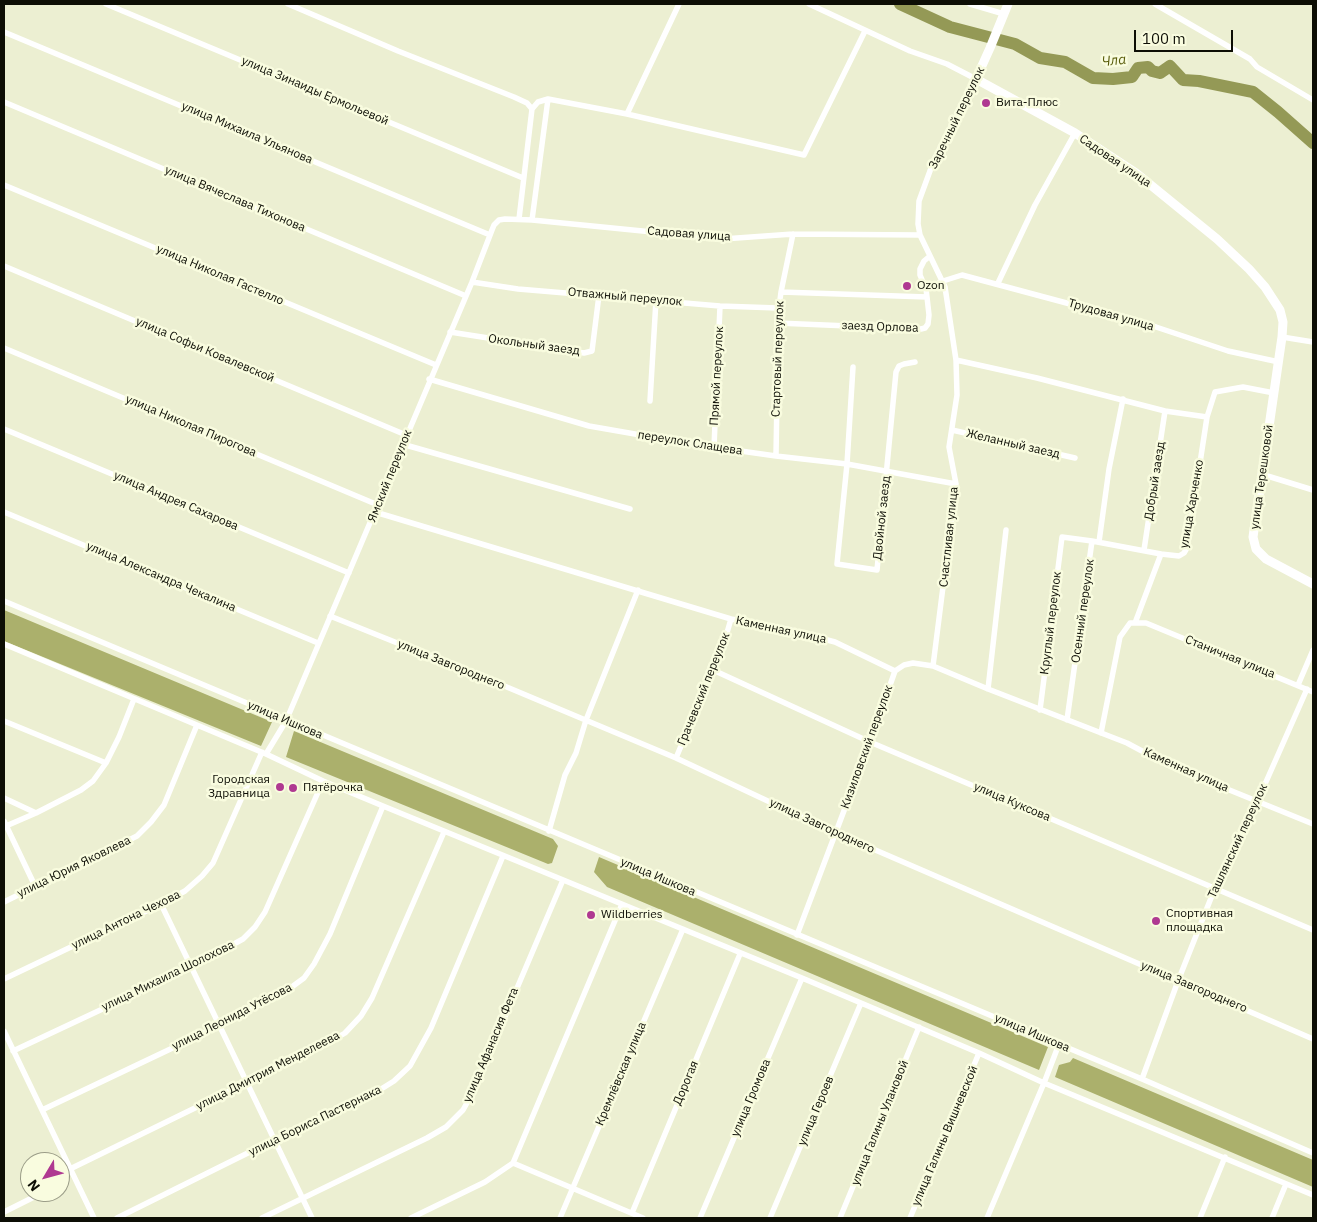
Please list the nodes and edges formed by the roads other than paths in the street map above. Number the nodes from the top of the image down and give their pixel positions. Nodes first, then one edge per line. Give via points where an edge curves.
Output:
1 (106, 4) edge
2 (288, 4) edge
3 (680, 4) edge
4 (809, 4) edge
5 (970, 4) edge
6 (1008, 4) edge
7 (1155, 4) edge
8 (1004, 14) junction
9 (865, 31) junction
10 (4, 32) edge
11 (976, 79) junction
12 (548, 99) junction
13 (1313, 100) edge
14 (4, 102) edge
15 (532, 109) junction
16 (627, 114) junction
17 (1075, 133) junction
18 (523, 178) junction
19 (4, 186) edge
20 (518, 219) junction
21 (532, 220) junction
22 (491, 232) junction
23 (793, 234) junction
24 (920, 235) junction
25 (930, 256) junction
26 (4, 266) edge
27 (943, 281) junction
28 (472, 282) junction
29 (998, 283) junction
30 (926, 289) junction
31 (781, 292) junction
32 (599, 295) junction
33 (466, 296) junction
34 (927, 297) junction
35 (656, 300) junction
36 (720, 306) junction
37 (778, 308) junction
38 (777, 323) junction
39 (450, 332) junction
40 (1282, 337) junction
41 (1313, 342) edge
42 (4, 348) edge
43 (956, 360) junction
44 (915, 362) dead end
45 (1279, 362) junction
46 (436, 365) junction
47 (853, 366) dead end
48 (430, 380) junction
49 (1274, 393) junction
50 (1123, 399) junction
51 (650, 401) dead end
52 (1165, 411) junction
53 (1207, 417) junction
54 (4, 429) edge
55 (952, 430) junction
56 (406, 435) junction
57 (402, 444) junction
58 (714, 447) junction
59 (776, 456) junction
60 (1075, 458) dead end
61 (848, 464) junction
62 (887, 471) junction
63 (1261, 474) junction
64 (956, 484) junction
65 (1313, 490) edge
66 (378, 504) junction
67 (630, 509) dead end
68 (4, 512) edge
69 (375, 512) junction
70 (1006, 530) dead end
71 (1096, 541) junction
72 (1144, 550) junction
73 (1161, 554) junction
74 (349, 573) junction
75 (1313, 584) edge
76 (638, 590) junction
77 (4, 601) edge
78 (330, 616) junction
79 (731, 619) junction
80 (1135, 623) junction
81 (318, 643) junction
82 (4, 644) edge
83 (1313, 650) edge
84 (933, 666) junction
85 (713, 670) junction
86 (895, 671) junction
87 (1298, 685) junction
88 (1307, 689) junction
89 (988, 690) junction
90 (1313, 692) edge
91 (134, 698) junction
92 (1040, 710) junction
93 (286, 720) junction
94 (586, 720) junction
95 (1068, 720) junction
96 (4, 721) edge
97 (197, 725) junction
98 (1101, 733) junction
99 (870, 742) junction
100 (264, 753) junction
101 (676, 758) junction
102 (106, 763) junction
103 (323, 780) junction
104 (4, 798) edge
105 (1258, 800) junction
106 (383, 806) junction
107 (36, 813) junction
108 (5, 824) edge
109 (1313, 824) edge
110 (549, 831) junction
111 (444, 832) junction
112 (836, 833) junction
113 (503, 856) junction
114 (562, 880) junction
115 (35, 886) junction
116 (1215, 888) junction
117 (4, 902) edge
118 (161, 904) junction
119 (622, 904) junction
120 (683, 930) junction
121 (1313, 930) edge
122 (797, 935) junction
123 (740, 954) junction
124 (192, 967) junction
125 (802, 978) junction
126 (4, 979) edge
127 (1178, 981) junction
128 (861, 1003) junction
129 (220, 1025) junction
130 (919, 1027) junction
131 (4, 1031) edge
132 (1313, 1039) edge
133 (1059, 1044) junction
134 (14, 1051) junction
135 (979, 1053) junction
136 (1142, 1079) junction
137 (246, 1083) junction
138 (1044, 1083) junction
139 (42, 1110) junction
140 (274, 1140) junction
141 (62, 1152) edge
142 (1313, 1153) edge
143 (1225, 1157) junction
144 (513, 1163) junction
145 (70, 1169) joint
146 (1286, 1184) junction
147 (573, 1188) junction
148 (1313, 1195) edge
149 (302, 1199) junction
150 (24, 1202) edge
151 (4, 1212) edge
152 (632, 1213) junction
153 (94, 1218) edge
154 (117, 1218) edge
155 (262, 1218) edge
156 (312, 1218) edge
157 (411, 1218) edge
158 (560, 1218) edge
159 (643, 1218) edge
160 (700, 1218) edge
161 (770, 1218) edge
162 (840, 1218) edge
163 (910, 1218) edge
164 (987, 1218) edge
165 (1200, 1218) edge
166 (1272, 1218) edge

1 - 18 street, улица Зинаиды Ермольевой
2 - 15 street via 514,97
3 - 16 street
4 - 9 street, Садовая улица
5 - 8 street
6 - 8 street, Заречный переулок
7 - 13 street
8 - 11 street, Заречный переулок
9 - 11 street, Садовая улица
9 - 16 street via 804,155
10 - 22 street, улица Михаила Ульянова
11 - 17 street, Садовая улица
11 - 24 street, Заречный переулок via 934,160 919,201
12 - 15 street via 538,102
12 - 16 street
12 - 21 street
14 - 33 street, улица Вячеслава Тихонова
15 - 18 street
17 - 29 street via 1035,205
17 - 40 street, Садовая улица via 1136,173 1249,269 1280,310 1284,322
18 - 20 street
19 - 46 street, улица Николая Гастелло
20 - 21 street, Садовая улица
20 - 22 street, Садовая улица via 499,220
21 - 23 street, Садовая улица via 723,239
22 - 28 street, Ямский переулок
23 - 24 street, Садовая улица
23 - 31 street, Стартовый переулок
24 - 25 street, Счастливая улица
25 - 27 street, Счастливая улица
25 - 30 street via 920,269
26 - 56 street, улица Софьи Ковалевской
27 - 29 street, Трудовая улица via 962,275
27 - 30 street, Трудовая улица
27 - 43 street, Счастливая улица
28 - 32 street, Отважный переулок
28 - 33 street, Ямский переулок
29 - 45 street, Трудовая улица via 1156,327 1228,351
30 - 34 street
31 - 34 street
31 - 37 street, Стартовый переулок
32 - 35 street, Отважный переулок
32 - 39 street, Окольный заезд via 592,351 584,353
33 - 39 street, Ямский переулок
34 - 38 street, заезд Орлова via 928,324 921,329
35 - 36 street, Отважный переулок
35 - 51 street
36 - 37 street, Отважный переулок
36 - 58 street, Прямой переулок
37 - 38 street, Стартовый переулок
38 - 59 street, Стартовый переулок
39 - 46 street, Ямский переулок
40 - 41 street
40 - 45 street, улица Терешковой
42 - 66 street, улица Николая Пирогова
43 - 50 street
43 - 55 street, Счастливая улица via 957,394
44 - 62 street, Двойной заезд via 899,366 896,372
45 - 49 street, улица Терешковой
46 - 48 street, Ямский переулок
47 - 61 street, Двойной заезд
48 - 56 street, Ямский переулок
48 - 58 street, переулок Слащева via 589,426
49 - 53 street, улица Харченко via 1243,388 1215,392
49 - 63 street, улица Терешковой
50 - 52 street
50 - 71 street
52 - 53 street
52 - 72 street, Добрый заезд
53 - 73 street, улица Харченко via 1187,548 1179,556
54 - 74 street, улица Андрея Сахарова
55 - 60 street, Желанный заезд
55 - 64 street, Счастливая улица via 949,447
56 - 57 street, Ямский переулок
57 - 66 street, Ямский переулок
57 - 67 street
58 - 59 street, переулок Слащева
59 - 61 street, переулок Слащева
61 - 62 street, переулок Слащева
61 - 62 street, Двойной заезд via 837,564 877,570
62 - 64 street, переулок Слащева
63 - 65 street
63 - 75 street, улица Терешковой via 1253,537 1256,549 1266,559
64 - 84 street, Счастливая улица
66 - 69 street, Ямский переулок
68 - 81 street, улица Александра Чекалина
69 - 74 street, Ямский переулок
69 - 76 street, Каменная улица
70 - 89 street
71 - 72 street, Осенний переулок
71 - 92 street, Круглый переулок via 1062,537
71 - 95 street, Осенний переулок
72 - 73 street, Осенний переулок
73 - 80 street, улица Харченко
74 - 78 street, Ямский переулок
76 - 79 street, Каменная улица
76 - 94 street
77 - 93 street, улица Ишкова
78 - 81 street, Ямский переулок
78 - 94 street, улица Завгороднего
79 - 85 street, Грачевский переулок
79 - 86 street, Каменная улица via 786,628 835,642
80 - 87 street, Станичная улица via 1146,623
80 - 98 street via 1130,623 1120,636
81 - 93 street, Ямский переулок
82 - 91 street
83 - 87 street
84 - 86 street, Каменная улица via 913,663
84 - 89 street, Каменная улица
85 - 99 street, улица Куксова
85 - 101 street, Грачевский переулок
86 - 99 street, Кизиловский переулок
87 - 88 street, Станичная улица
88 - 90 street, Станичная улица
88 - 105 street, Ташлянский переулок
89 - 92 street, Каменная улица
91 - 97 street
91 - 102 street
92 - 95 street, Каменная улица
93 - 100 street, улица Антона Чехова
93 - 110 street, улица Ишкова
94 - 101 street, улица Завгороднего
94 - 110 street via 562,784
95 - 98 street, Каменная улица
96 - 102 street
97 - 100 street
97 - 115 street, улица Юрия Яковлева via 164,805 137,836
98 - 105 street, Каменная улица via 1168,765
99 - 112 street, Кизиловский переулок
99 - 116 street, улица Куксова
100 - 103 street
100 - 118 street, улица Антона Чехова via 213,863 185,890
101 - 112 street, улица Завгороднего
102 - 107 street via 93,781 81,790
103 - 106 street
103 - 124 street, улица Михаила Шолохова via 265,912 255,927 243,938
104 - 107 street
105 - 109 street, Каменная улица
105 - 116 street, Ташлянский переулок
106 - 111 street
106 - 129 street, улица Леонида Утёсова via 330,934 304,978
107 - 108 street
108 - 115 street
110 - 122 street, улица Ишкова
111 - 113 street
111 - 137 street, улица Дмитрия Менделеева via 381,978 361,1016 328,1043
112 - 122 street, Кизиловский переулок
112 - 127 street, улица Завгороднего
113 - 114 street
113 - 140 street, улица Бориса Пастернака via 431,1028 410,1066 378,1091
114 - 119 street
114 - 149 street, улица Афанасия Фета via 463,1110 446,1127 427,1138
115 - 117 street, улица Юрия Яковлева
116 - 121 street, улица Куксова
116 - 127 street, Ташлянский переулок
118 - 124 street
118 - 126 street, улица Антона Чехова
119 - 120 street
119 - 144 street
120 - 123 street
120 - 147 street, Кремлёвская улица
122 - 133 street, улица Ишкова
123 - 125 street
123 - 152 street, Дорогая
124 - 129 street
124 - 134 street, улица Михаила Шолохова
125 - 128 street
125 - 160 street, улица Громова
127 - 132 street, улица Завгороднего
127 - 136 street, Ташлянский переулок
128 - 130 street
128 - 161 street, улица Героев
129 - 137 street
129 - 139 street, улица Леонида Утёсова
130 - 135 street
130 - 162 street, улица Галины Улановой
131 - 134 street
133 - 136 street, улица Ишкова
133 - 138 street
134 - 139 street
135 - 138 street
135 - 163 street, улица Галины Вишневской
136 - 142 street, улица Ишкова
137 - 140 street
137 - 145 street, улица Дмитрия Менделеева
138 - 143 street
138 - 164 street
139 - 141 street
140 - 149 street
140 - 154 street, улица Бориса Пастернака
143 - 146 street
143 - 165 street
144 - 147 street
144 - 157 street via 485,1182
145 - 153 street
146 - 148 street
146 - 166 street
147 - 152 street
147 - 158 street, Кремлёвская улица
149 - 155 street, улица Афанасия Фета
149 - 156 street
150 - 151 street
152 - 159 street

